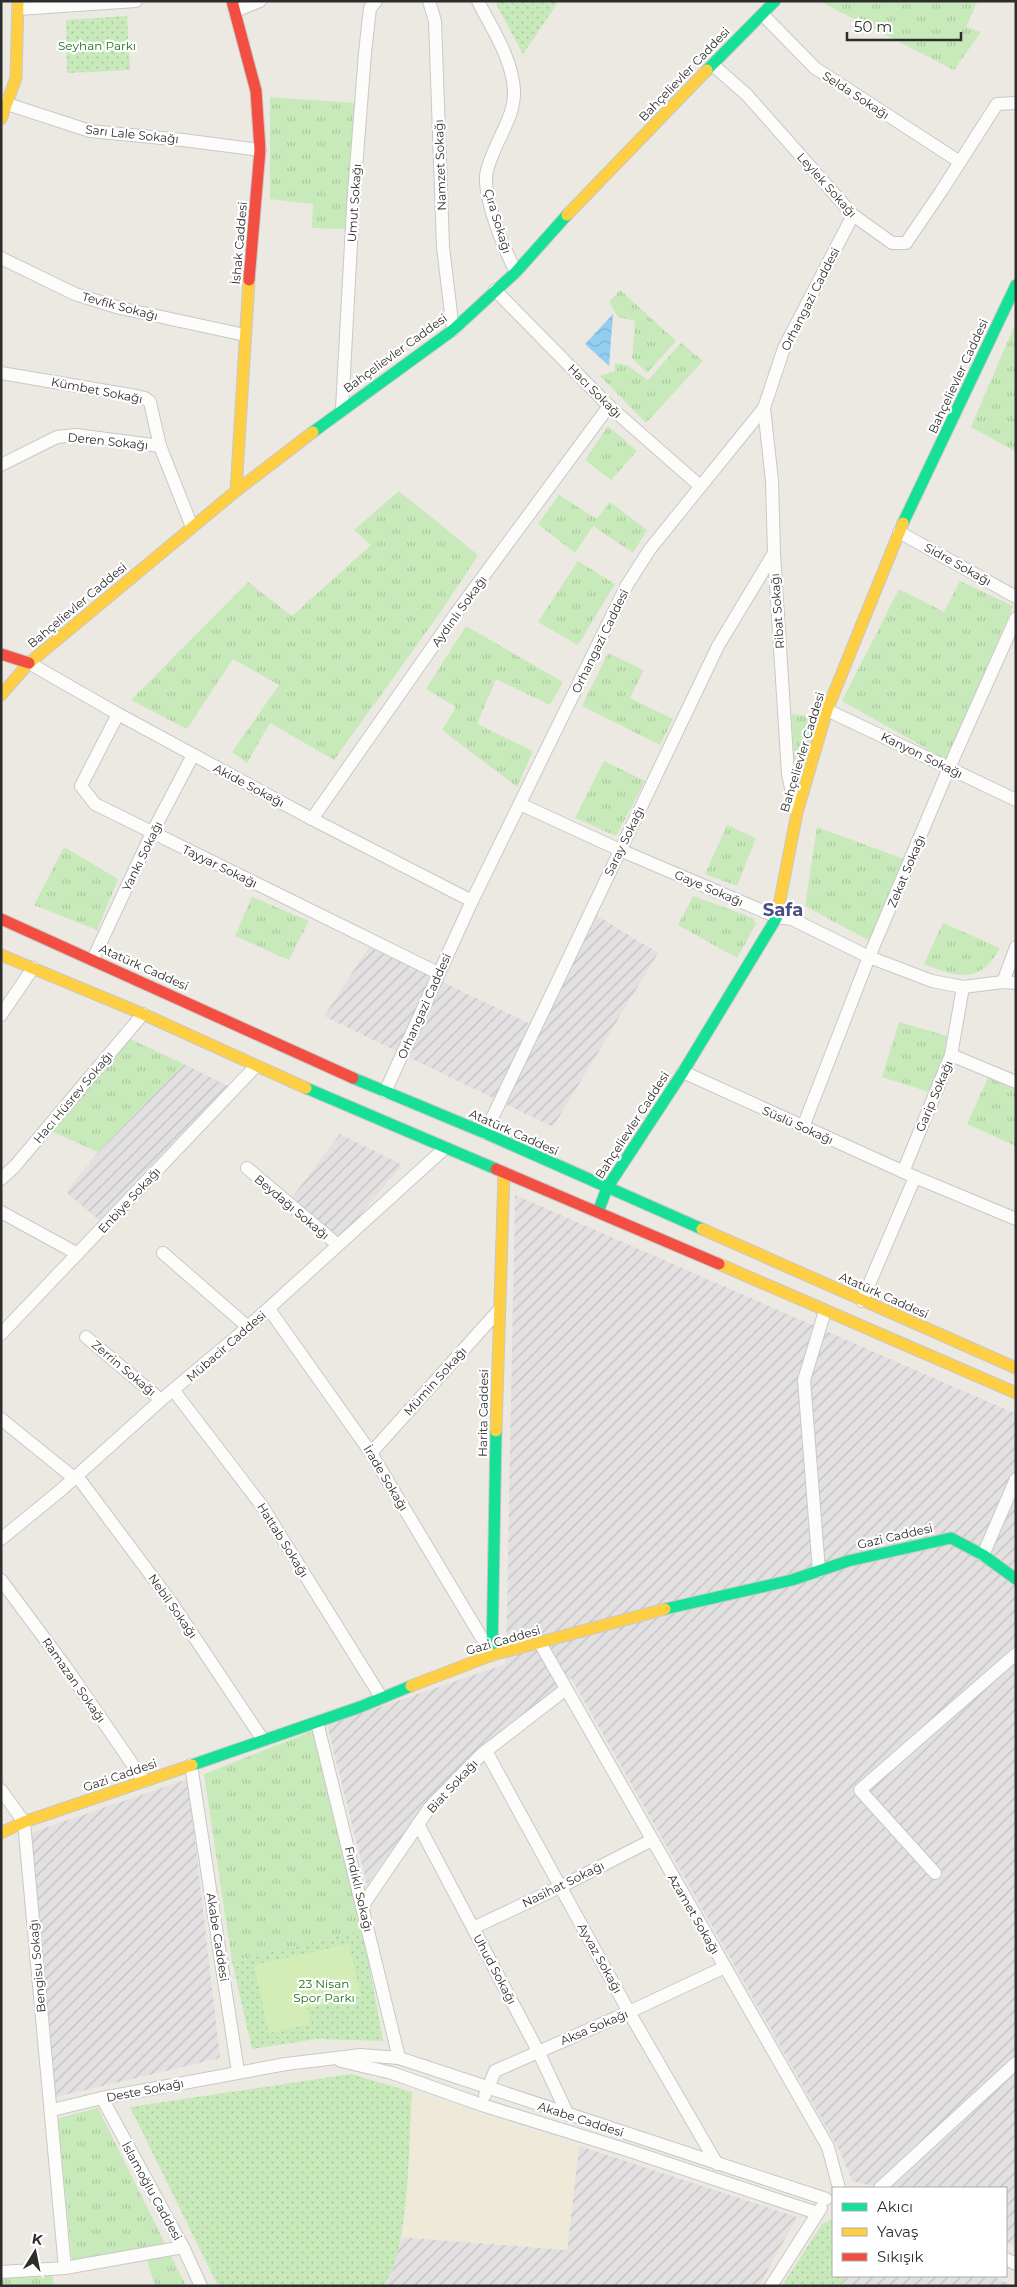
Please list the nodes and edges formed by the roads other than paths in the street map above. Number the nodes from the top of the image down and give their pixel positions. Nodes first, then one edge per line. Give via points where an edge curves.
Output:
1 (136, 1) edge
2 (260, 1) edge
3 (376, 1) edge
4 (429, 1) edge
5 (478, 1) edge
6 (775, 1) edge
7 (18, 5) edge
8 (234, 6) edge
9 (763, 15) junction
10 (713, 65) junction
11 (1016, 102) edge
12 (4, 103) edge
13 (1, 119) edge
14 (260, 150) junction
15 (960, 162) junction
16 (853, 215) junction
17 (1, 258) edge
18 (516, 272) junction
19 (1016, 285) edge
20 (495, 290) junction
21 (453, 330) junction
22 (245, 335) junction
23 (1, 373) edge
24 (609, 406) junction
25 (342, 408) junction
26 (764, 408) junction
27 (160, 446) junction
28 (1, 465) edge
29 (700, 486) junction
30 (236, 491) junction
31 (192, 527) junction
32 (899, 532) junction
33 (774, 553) junction
34 (1016, 597) edge
35 (1016, 618) edge
36 (1, 654) edge
37 (29, 663) junction
38 (1, 695) edge
39 (827, 710) junction
40 (118, 714) junction
41 (193, 755) junction
42 (949, 768) junction
43 (1016, 800) edge
44 (520, 804) junction
45 (797, 814) junction
46 (312, 819) junction
47 (152, 833) junction
48 (620, 850) junction
49 (472, 901) junction
50 (778, 917) junction
51 (1, 919) edge
52 (1016, 947) edge
53 (1, 955) edge
54 (869, 957) junction
55 (93, 960) junction
56 (32, 968) junction
57 (438, 973) junction
58 (1003, 982) junction
59 (1016, 983) edge
60 (963, 988) junction
61 (142, 1014) junction
62 (1, 1015) edge
63 (951, 1055) junction
64 (256, 1066) junction
65 (683, 1072) junction
66 (1016, 1082) edge
67 (385, 1092) junction
68 (803, 1127) junction
69 (485, 1133) junction
70 (445, 1148) junction
71 (246, 1168) dead end
72 (504, 1172) junction
73 (909, 1174) junction
74 (1, 1179) edge
75 (607, 1188) junction
76 (1, 1212) edge
77 (598, 1212) junction
78 (1016, 1219) edge
79 (338, 1245) junction
80 (163, 1253) dead end
81 (78, 1254) junction
82 (862, 1301) junction
83 (269, 1309) junction
84 (499, 1310) junction
85 (825, 1311) junction
86 (248, 1327) junction
87 (3, 1330) edge
88 (86, 1336) dead end
89 (1016, 1368) edge
90 (174, 1391) junction
91 (1016, 1393) edge
92 (161, 1400) junction
93 (1, 1419) edge
94 (371, 1453) junction
95 (75, 1477) junction
96 (1016, 1479) edge
97 (1, 1538) edge
98 (983, 1555) junction
99 (819, 1571) junction
100 (1016, 1579) edge
101 (1, 1580) edge
102 (540, 1643) junction
103 (1016, 1654) edge
104 (492, 1655) junction
105 (566, 1689) junction
106 (381, 1697) junction
107 (317, 1722) junction
108 (264, 1740) junction
109 (486, 1751) junction
110 (191, 1765) junction
111 (144, 1781) junction
112 (1, 1790) edge
113 (24, 1822) junction
114 (418, 1824) junction
115 (1, 1832) edge
116 (652, 1840) junction
117 (935, 1873) dead end
118 (560, 1887) junction
119 (362, 1905) junction
120 (473, 1928) junction
121 (725, 1967) junction
122 (629, 2012) junction
123 (538, 2051) junction
124 (399, 2058) junction
125 (334, 2059) junction
126 (1016, 2063) edge
127 (238, 2072) junction
128 (487, 2088) junction
129 (102, 2098) junction
130 (482, 2104) junction
131 (52, 2110) junction
132 (568, 2115) junction
133 (717, 2164) junction
134 (838, 2187) edge
135 (881, 2187) edge
136 (830, 2198) edge
137 (817, 2213) junction
138 (183, 2247) junction
139 (65, 2268) junction
140 (1, 2272) edge
141 (201, 2286) edge
142 (772, 2286) edge

1 - 7 street
2 - 8 street
3 - 25 street, Umut Sokağı via 370,8 365,53
4 - 21 street, Namzet Sokağı via 435,21 443,247
5 - 18 street, Çıra Sokağı via 506,56 514,90 508,123 486,175 487,195
6 - 9 main road, Bahçelievler Caddesi
7 - 12 main road via 16,78
8 - 14 main road, İshak Caddesi via 256,91
9 - 10 main road, Bahçelievler Caddesi
9 - 15 street, Selda Sokağı via 815,68
10 - 16 street, Leylek Sokağı via 747,95
10 - 18 main road, Bahçelievler Caddesi via 591,189
11 - 15 street, Leylek Sokağı via 997,104
12 - 13 main road
12 - 14 street, Sarı Lale Sokağı via 90,131
14 - 22 main road, İshak Caddesi
15 - 16 street, Leylek Sokağı via 906,243 892,243
16 - 26 street, Orhangazi Caddesi via 784,348
17 - 22 street, Tevfik Sokağı via 75,294 120,308
18 - 20 main road, Bahçelievler Caddesi
19 - 32 main road, Bahçelievler Caddesi
20 - 21 main road, Bahçelievler Caddesi
20 - 24 street, Hacı Sokağı
21 - 25 main road, Bahçelievler Caddesi
22 - 30 main road, İshak Caddesi
23 - 27 street, Kümbet Sokağı via 145,398 150,402
24 - 29 street, Hacı Sokağı
24 - 46 street, Aydınlı Sokağı via 457,612
25 - 30 main road, Bahçelievler Caddesi
26 - 29 street, Orhangazi Caddesi
26 - 33 street, Ribat Sokağı via 772,481
27 - 28 street, Deren Sokağı via 76,436 57,437
27 - 31 street, Kümbet Sokağı
29 - 44 street, Orhangazi Caddesi via 650,549 627,585
30 - 31 main road, Bahçelievler Caddesi
31 - 37 main road, Bahçelievler Caddesi
32 - 34 street, Sidre Sokağı
32 - 39 main road, Bahçelievler Caddesi
33 - 45 street, Ribat Sokağı via 788,774
33 - 48 street, Saray Sokağı via 718,646
35 - 42 street, Zekat Sokağı
36 - 37 main road
37 - 38 main road, Bahçelievler Caddesi
37 - 40 street, Akide Sokağı
39 - 42 street, Kanyon Sokağı
39 - 45 main road, Bahçelievler Caddesi
40 - 41 street, Akide Sokağı
40 - 47 street, Tayyar Sokağı via 81,786 95,804
41 - 46 street, Akide Sokağı
41 - 47 street, Yankı Sokağı
42 - 43 street, Kanyon Sokağı
42 - 54 street, Zekat Sokağı
44 - 48 street, Gaye Sokağı
44 - 49 street, Orhangazi Caddesi
45 - 50 main road, Bahçelievler Caddesi
46 - 49 street, Akide Sokağı
47 - 55 street, Yankı Sokağı
47 - 57 street, Tayyar Sokağı
48 - 50 street, Gaye Sokağı
48 - 69 street, Saray Sokağı
49 - 57 street, Orhangazi Caddesi
50 - 54 street, Gaye Sokağı via 792,919
50 - 65 main road, Bahçelievler Caddesi
51 - 55 main road, Atatürk Caddesi
52 - 58 street
53 - 56 main road
54 - 60 street, Gaye Sokağı via 932,982
54 - 68 street, Zekat Sokağı
55 - 67 main road, Atatürk Caddesi
56 - 61 main road
56 - 62 street
57 - 67 street, Orhangazi Caddesi
58 - 59 street, Gaye Sokağı
58 - 60 street, Gaye Sokağı
60 - 63 street, Garip Sokağı
61 - 64 main road
61 - 74 street, Hacı Hüsrev Sokağı
63 - 66 street
63 - 73 street, Garip Sokağı
64 - 70 main road
64 - 81 street, Enbiye Sokağı
65 - 68 street, Süslü Sokağı
65 - 75 main road, Bahçelievler Caddesi
67 - 69 main road, Atatürk Caddesi
68 - 73 street, Süslü Sokağı
69 - 75 main road, Atatürk Caddesi
70 - 72 main road
70 - 79 street, Mübacir Caddesi
71 - 79 street, Beydağı Sokağı
72 - 77 main road
72 - 84 main road, Harita Caddesi
73 - 78 street, Süslü Sokağı
73 - 82 street
75 - 77 main road, Bahçelievler Caddesi
75 - 82 main road, Atatürk Caddesi
76 - 81 street
77 - 85 main road
79 - 83 street, Mübacir Caddesi
80 - 86 street
81 - 87 street, Enbiye Sokağı
82 - 89 main road, Atatürk Caddesi
83 - 86 street, Mübacir Caddesi
83 - 94 street, İrade Sokağı
84 - 94 street, Mümin Sokağı
84 - 104 main road, Harita Caddesi
85 - 91 main road
85 - 99 street via 804,1380
86 - 90 street, Mübacir Caddesi
88 - 92 street, Zerrin Sokağı
90 - 92 street, Mübacir Caddesi
90 - 106 street, Hattab Sokağı via 262,1506
92 - 95 street, Mübacir Caddesi
93 - 95 street
94 - 104 street, İrade Sokağı
95 - 97 street, Mübacir Caddesi
95 - 108 street, Nebil Sokağı via 171,1602
96 - 98 street
98 - 99 main road, Gazi Caddesi via 951,1538 848,1561
98 - 100 main road, Gazi Caddesi
99 - 102 main road, Gazi Caddesi
101 - 111 street, Ramazan Sokağı
102 - 104 main road, Gazi Caddesi
102 - 105 street, Azamet Sokağı
103 - 117 street via 860,1790
104 - 106 main road, Gazi Caddesi
105 - 109 street, Biat Sokağı
105 - 116 street, Azamet Sokağı
106 - 107 main road, Gazi Caddesi
107 - 108 main road, Gazi Caddesi
107 - 119 street, Fındıklı Sokağı
108 - 110 main road, Gazi Caddesi
109 - 114 street, Biat Sokağı via 430,1807
109 - 118 street, Ayvaz Sokağı
110 - 111 main road, Gazi Caddesi
110 - 127 street, Akabe Caddesi
111 - 113 main road, Gazi Caddesi
112 - 113 street
113 - 115 main road, Gazi Caddesi
113 - 131 street, Bengisu Sokağı
114 - 119 street, Biat Sokağı
114 - 120 street, Uhud Sokağı
116 - 118 street, Nasihat Sokağı
116 - 121 street, Azamet Sokağı
118 - 120 street, Nasihat Sokağı
118 - 122 street, Ayvaz Sokağı
119 - 124 street, Fındıklı Sokağı
120 - 123 street, Uhud Sokağı
121 - 122 street, Aksa Sokağı
121 - 134 street, Azamet Sokağı via 828,2147
122 - 123 street, Aksa Sokağı
122 - 133 street, Ayvaz Sokağı
123 - 128 street, Aksa Sokağı via 495,2070
123 - 132 street, Uhud Sokağı
124 - 125 street, Akabe Caddesi via 361,2055
124 - 128 street, Akabe Caddesi
125 - 127 street, Akabe Caddesi
125 - 130 street, Akabe Caddesi via 392,2073
126 - 135 street
127 - 129 street, Deste Sokağı
128 - 130 street, Aksa Sokağı
128 - 132 street, Akabe Caddesi
129 - 131 street, Deste Sokağı
129 - 138 street, İslamoğlu Caddesi
130 - 137 street, Akabe Caddesi
131 - 139 street, Bengisu Sokağı
132 - 133 street, Akabe Caddesi
133 - 136 street, Akabe Caddesi
136 - 137 street
137 - 142 street
138 - 139 street
138 - 141 street, İslamoğlu Caddesi
139 - 140 street

